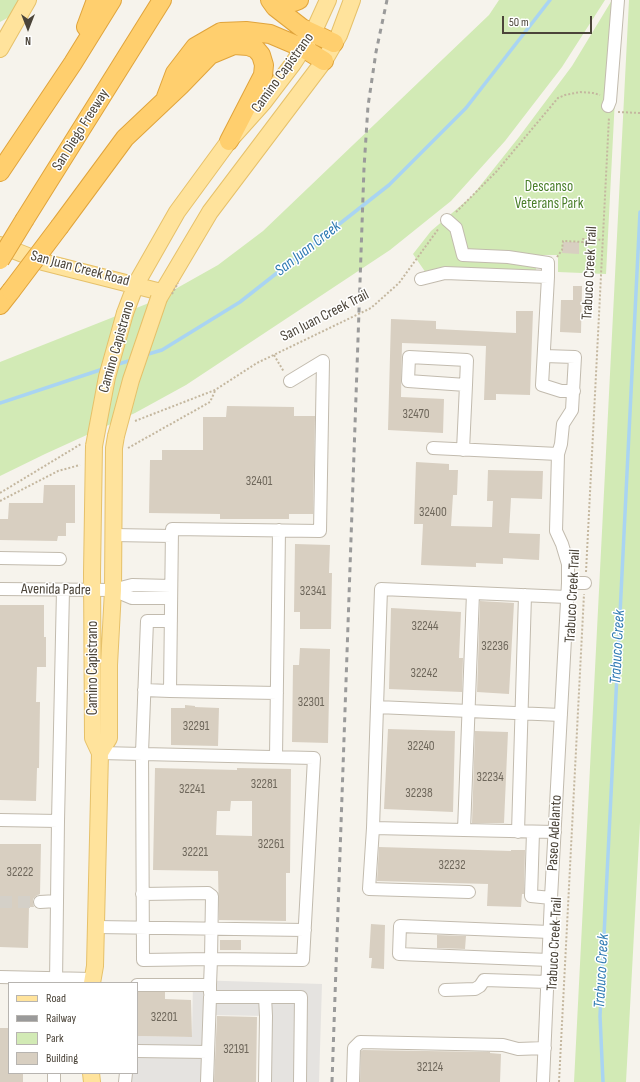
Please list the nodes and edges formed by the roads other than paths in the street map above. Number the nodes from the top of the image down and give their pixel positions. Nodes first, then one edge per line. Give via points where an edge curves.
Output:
1 (28, 0) edge
2 (96, 0) edge
3 (112, 0) edge
4 (162, 0) edge
5 (270, 0) edge
6 (283, 0) edge
7 (299, 0) edge
8 (328, 0) edge
9 (352, 0) edge
10 (618, 0) edge
11 (313, 33) junction
12 (334, 43) junction
13 (302, 48) junction
14 (0, 49) edge
15 (324, 60) junction
16 (73, 63) junction
17 (165, 100) junction
18 (609, 109) road end
19 (229, 141) junction
20 (0, 172) edge
21 (447, 220) road end
22 (0, 245) edge
23 (0, 260) edge
24 (548, 277) junction
25 (421, 279) dead end
26 (136, 284) junction
27 (160, 295) junction
28 (0, 305) edge
29 (544, 356) junction
30 (290, 381) road end
31 (466, 384) junction
32 (574, 391) junction
33 (433, 448) dead end
34 (463, 450) junction
35 (558, 454) junction
36 (279, 530) junction
37 (113, 535) junction
38 (172, 536) junction
39 (0, 558) edge
40 (60, 559) dead end
41 (568, 583) junction
42 (585, 583) road end
43 (171, 586) junction
44 (0, 589) edge
45 (63, 590) junction
46 (92, 590) junction
47 (113, 590) junction
48 (473, 593) junction
49 (525, 595) junction
50 (567, 596) junction
51 (171, 598) junction
52 (171, 621) junction
53 (144, 690) junction
54 (170, 691) junction
55 (277, 693) junction
56 (377, 707) junction
57 (470, 711) junction
58 (521, 714) junction
59 (560, 715) junction
60 (100, 753) junction
61 (142, 753) junction
62 (276, 757) junction
63 (0, 820) edge
64 (58, 821) junction
65 (373, 828) junction
66 (464, 830) junction
67 (518, 832) junction
68 (533, 832) junction
69 (554, 832) junction
70 (469, 892) dead end
71 (142, 894) junction
72 (551, 898) junction
73 (57, 901) junction
74 (40, 902) tunnel mouth
75 (96, 927) junction
76 (142, 927) junction
77 (211, 928) junction
78 (305, 930) junction
79 (550, 932) junction
80 (211, 959) junction
81 (548, 960) junction
82 (0, 977) edge
83 (56, 981) edge
84 (92, 981) edge
85 (548, 982) junction
86 (138, 985) edge
87 (445, 990) dead end
88 (210, 991) junction
89 (265, 997) junction
90 (545, 1048) junction
91 (138, 1051) edge
92 (208, 1052) junction
93 (207, 1082) edge
94 (265, 1082) edge
95 (300, 1082) edge
96 (353, 1082) edge
97 (543, 1082) edge

1 - 14 main road
2 - 16 highway
3 - 16 highway
4 - 23 highway, San Diego Freeway, bridge
5 - 11 highway via 302,28
6 - 7 highway
8 - 11 main road, Camino Capistrano
9 - 12 main road, Camino Capistrano
10 - 18 street
11 - 12 highway
11 - 13 main road, Camino Capistrano
12 - 15 main road, Camino Capistrano
13 - 15 highway
13 - 17 highway via 270,34 246,31 221,32 195,47 175,74
13 - 19 main road, Camino Capistrano via 263,103
15 - 27 main road, Camino Capistrano via 210,212
16 - 20 highway
17 - 19 highway via 210,55 234,45 256,49 264,65 263,75
17 - 28 highway, bridge via 125,138
19 - 26 main road, Camino Capistrano via 177,212
21 - 24 street via 456,228 463,255 508,257 548,263
22 - 26 main road, San Juan Creek Road via 43,262
24 - 25 street via 445,274
24 - 29 street
26 - 27 main road, San Juan Creek Road
26 - 46 main road, Camino Capistrano, bridge via 107,377 94,446
27 - 37 main road, Camino Capistrano, bridge via 131,380 115,442
29 - 32 street via 542,385 561,391
29 - 32 street, Paseo Adelanto via 575,357
30 - 36 street via 323,360 320,531
31 - 31 street via 408,381 408,357 467,360
31 - 34 street
32 - 35 street, Paseo Adelanto via 572,410 563,424
33 - 34 street
34 - 35 street
35 - 41 street, Paseo Adelanto via 556,531 568,564
36 - 38 street via 172,529
36 - 55 street
37 - 38 street
37 - 47 main road, Camino Capistrano
38 - 43 street
39 - 40 street
41 - 42 street
41 - 50 street, Paseo Adelanto
43 - 47 street via 132,585
43 - 51 street
44 - 45 street, Avenida Padre
45 - 46 street, Avenida Padre
45 - 64 street
46 - 47 street, Avenida Padre
46 - 60 main road, Camino Capistrano via 94,738
47 - 51 street via 132,598
47 - 60 main road, Camino Capistrano via 109,738
48 - 49 street
48 - 56 street via 381,589
48 - 57 street
49 - 50 street
49 - 58 street
50 - 59 street, Paseo Adelanto
51 - 52 street
52 - 53 street via 147,621
52 - 54 street
53 - 54 street
53 - 61 street
54 - 55 street
55 - 62 street
56 - 57 street
56 - 65 street
57 - 58 street
57 - 66 street
58 - 59 street
58 - 67 street
59 - 69 street, Paseo Adelanto
60 - 61 street
60 - 75 main road, Camino Capistrano
61 - 62 street
61 - 71 street
62 - 78 street via 314,758
63 - 64 street
64 - 73 street
65 - 66 street
65 - 70 street via 369,889
66 - 67 street
67 - 68 street
68 - 69 street
68 - 72 street via 531,896
69 - 72 street, Paseo Adelanto
71 - 76 street
71 - 77 street via 208,893 212,896
72 - 79 street, Paseo Adelanto
73 - 74 street
73 - 83 street
75 - 76 street
75 - 84 main road, Camino Capistrano
76 - 77 street
76 - 80 street via 143,960
77 - 78 street
77 - 80 street
78 - 80 street via 303,960
79 - 81 street, Paseo Adelanto
79 - 81 street via 400,926 399,954
80 - 88 street
81 - 85 street, Paseo Adelanto
82 - 83 street
83 - 84 street
85 - 87 street via 484,980 475,989
85 - 90 street, Paseo Adelanto
86 - 88 street
88 - 89 street
88 - 92 street
89 - 94 street
89 - 95 street via 301,997
90 - 96 street via 360,1042 354,1048
90 - 97 street, Paseo Adelanto
91 - 92 street
92 - 93 street

